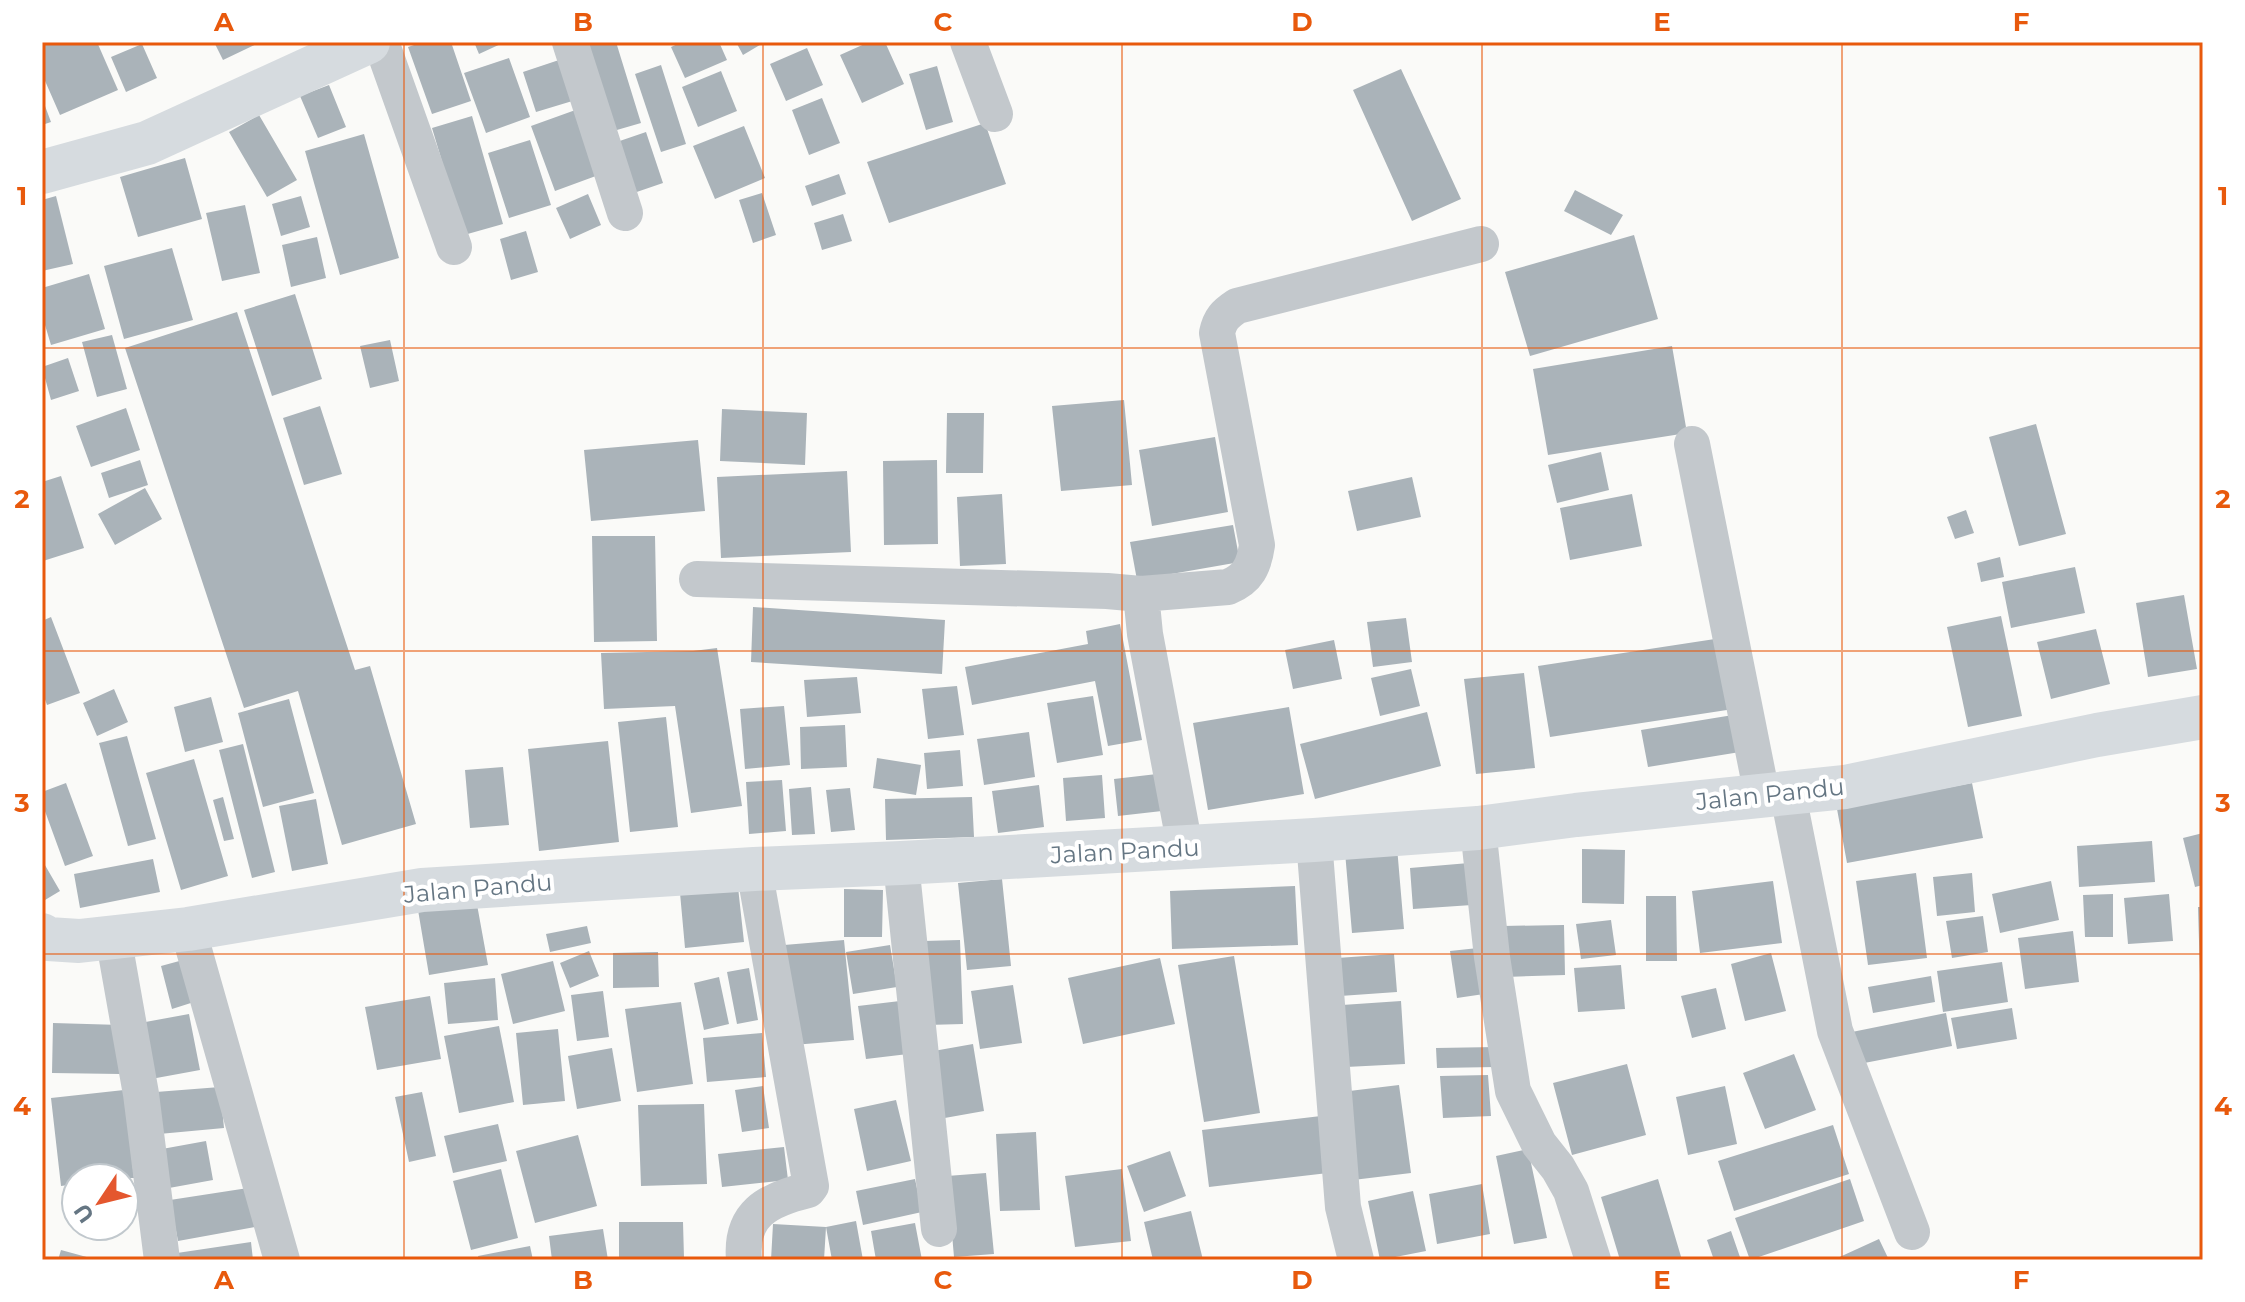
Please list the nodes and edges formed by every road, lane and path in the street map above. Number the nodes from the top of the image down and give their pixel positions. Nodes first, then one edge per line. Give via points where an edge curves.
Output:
1 (368, 42) edge
2 (381, 42) edge
3 (570, 42) edge
4 (968, 42) edge
5 (995, 114) dead end
6 (42, 172) edge
7 (625, 213) dead end
8 (1481, 244) dead end
9 (454, 247) dead end
10 (1692, 444) dead end
11 (697, 579) dead end
12 (1141, 594) junction
13 (2203, 717) edge
14 (1775, 795) junction
15 (1478, 828) junction
16 (1314, 840) junction
17 (1185, 847) junction
18 (901, 863) junction
19 (754, 869) junction
20 (188, 929) junction
21 (42, 935) edge
22 (113, 936) junction
23 (939, 1229) dead end
24 (1912, 1232) dead end
25 (162, 1260) edge
26 (282, 1260) edge
27 (744, 1260) edge
28 (1356, 1260) edge
29 (1593, 1260) edge

1 - 6 main road via 147,143
2 - 9 street
3 - 7 street
4 - 5 street
8 - 12 street via 1237,306 1225,314 1217,333 1257,545 1254,561 1239,583 1228,587
10 - 14 street
11 - 12 street
12 - 17 street
13 - 14 main road, Jalan Pandu via 1845,787
14 - 15 main road, Jalan Pandu
14 - 24 street via 1835,1031
15 - 16 main road, Jalan Pandu
15 - 29 street via 1513,1091 1539,1144 1571,1191
16 - 17 main road, Jalan Pandu
16 - 28 street via 1343,1207
17 - 18 main road, Jalan Pandu
18 - 19 main road, Jalan Pandu
18 - 23 street
19 - 20 main road, Jalan Pandu via 422,890
19 - 27 street via 811,1186 756,1214 745,1233
20 - 22 main road, Jalan Pandu
20 - 26 street
21 - 22 main road, Jalan Pandu via 79,941
22 - 25 street via 141,1094

